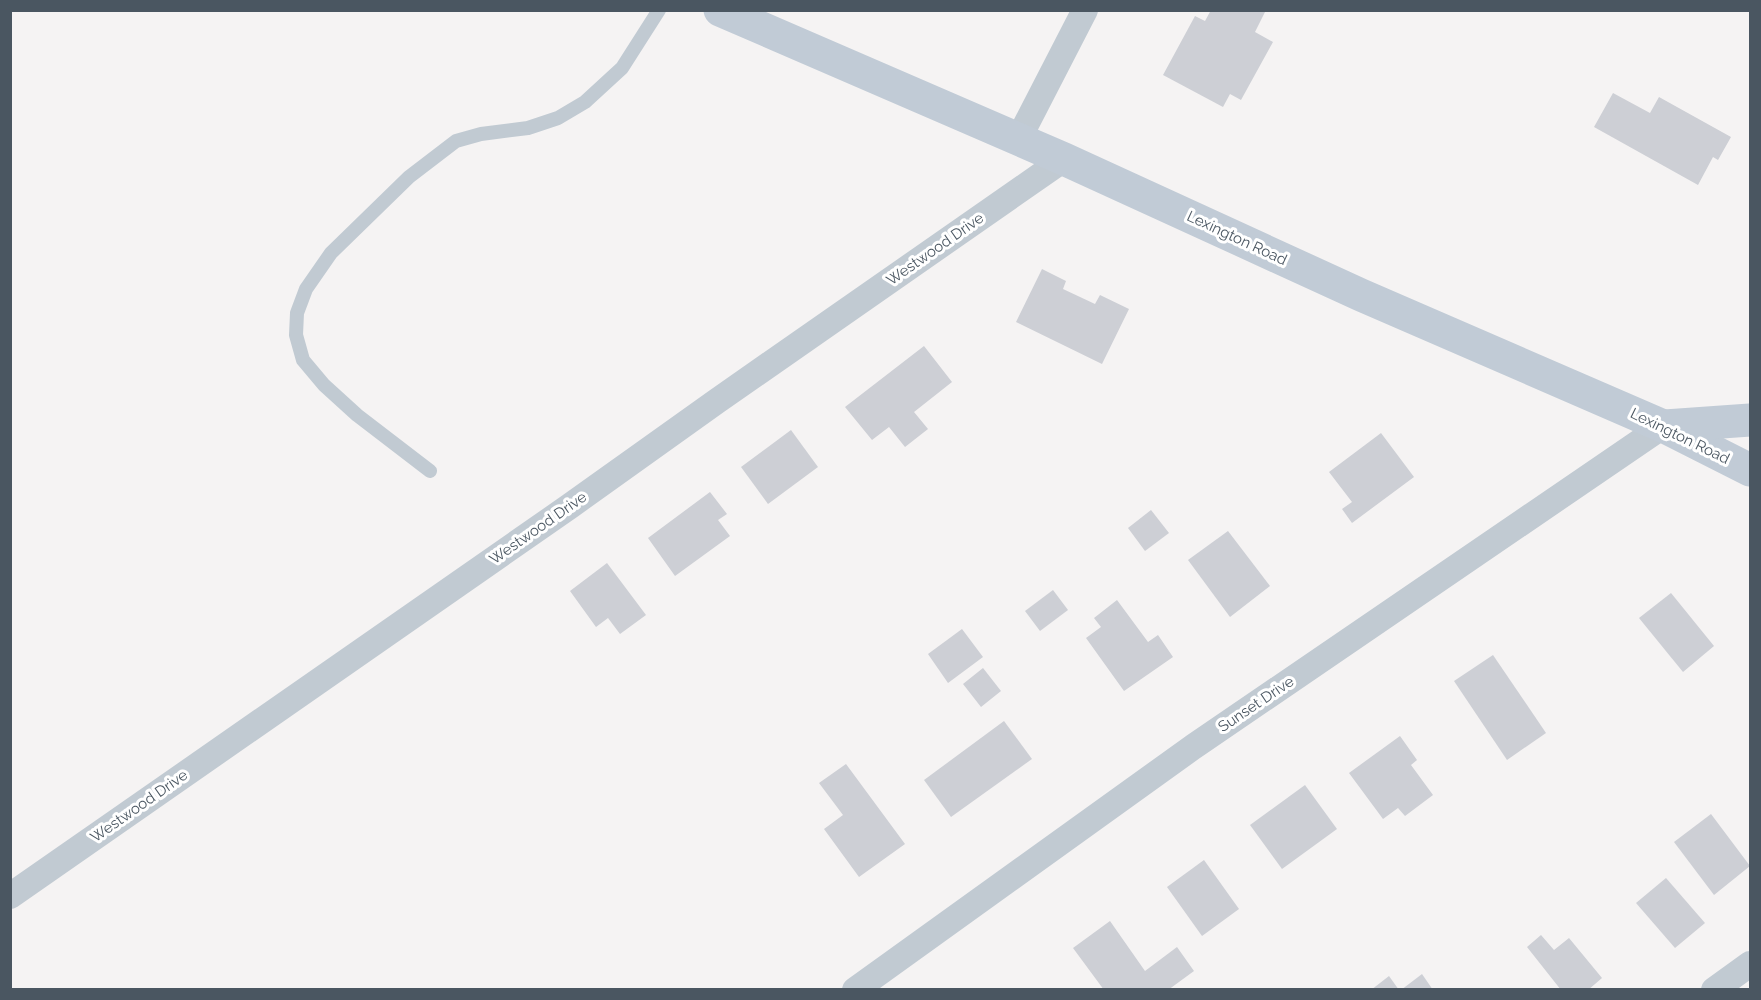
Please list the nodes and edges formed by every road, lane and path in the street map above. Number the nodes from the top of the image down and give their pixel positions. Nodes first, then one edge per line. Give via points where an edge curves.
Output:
1 (659, 10) edge
2 (720, 10) edge
3 (1084, 10) edge
4 (1018, 140) junction
5 (1064, 159) junction
6 (1750, 420) edge
7 (1664, 426) junction
8 (1750, 470) edge
9 (430, 471) dead end
10 (10, 896) edge
11 (1750, 964) edge
12 (855, 990) edge
13 (1714, 990) edge

1 - 9 lane via 622,68 585,102 538,125 456,141 409,177 331,253 306,288 297,313 296,334 303,360 357,415
2 - 4 main road, Lexington Road
3 - 4 street
4 - 5 main road, Lexington Road
5 - 7 main road, Lexington Road via 1361,295
5 - 10 street, Westwood Drive
6 - 7 main road
7 - 8 main road, Lexington Road
7 - 12 street, Sunset Drive via 1193,747
11 - 13 street

